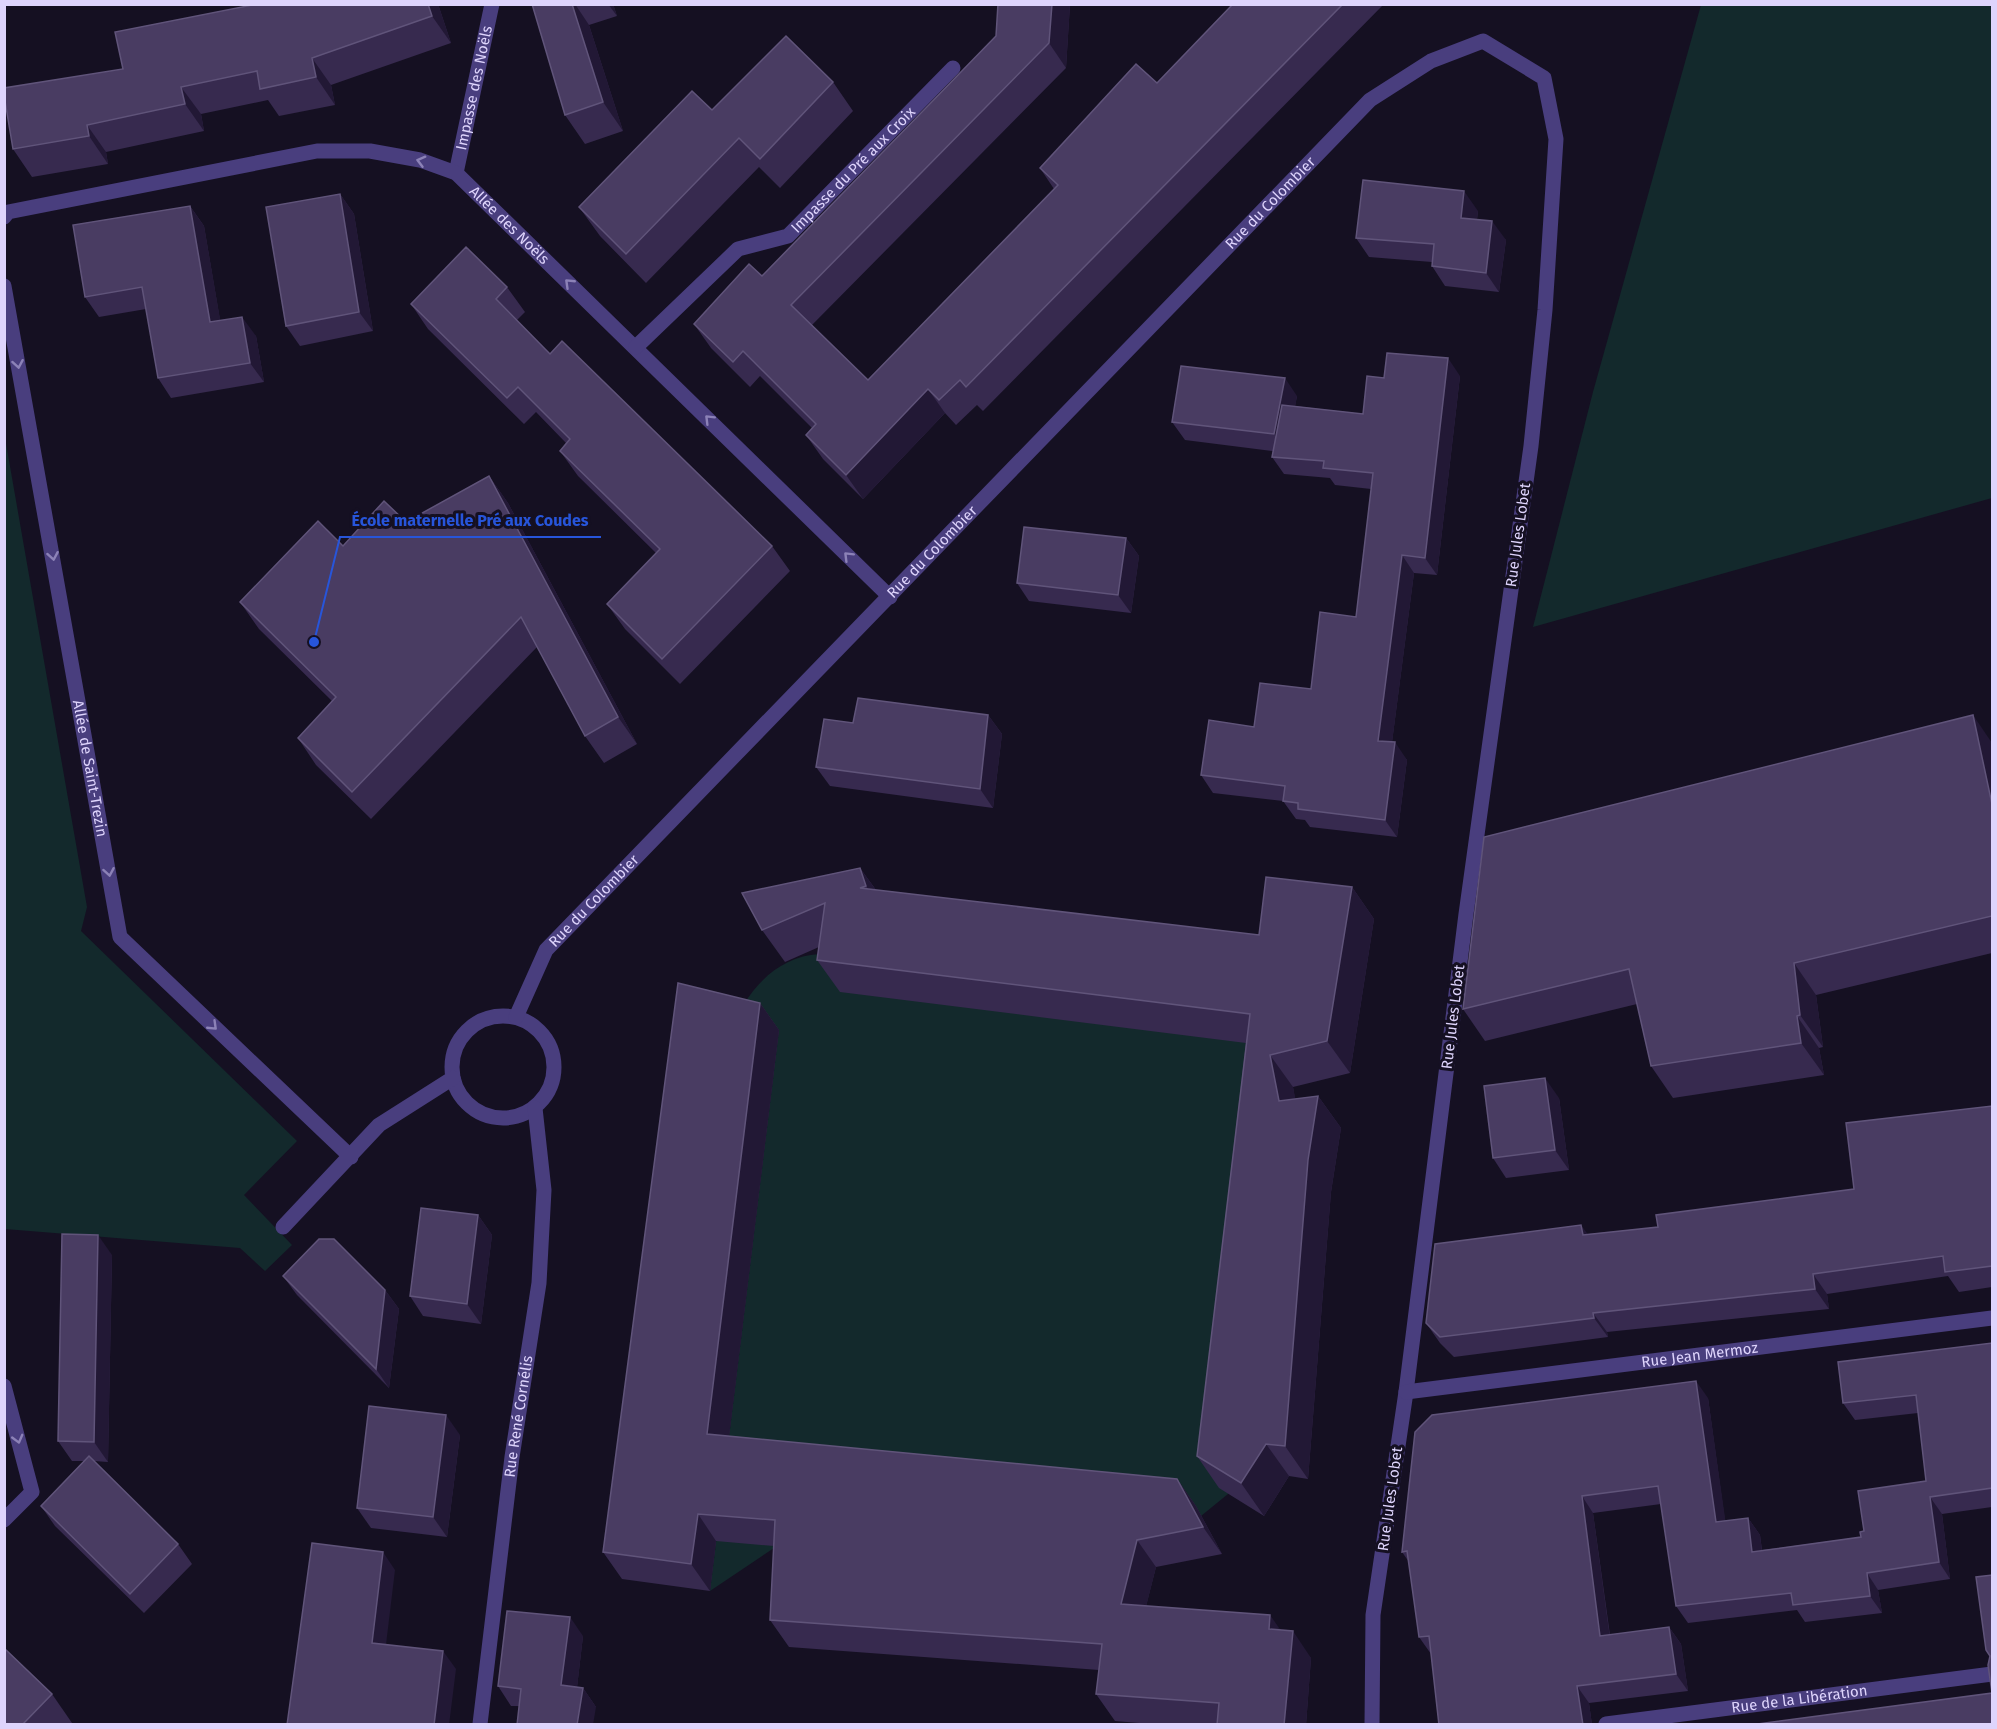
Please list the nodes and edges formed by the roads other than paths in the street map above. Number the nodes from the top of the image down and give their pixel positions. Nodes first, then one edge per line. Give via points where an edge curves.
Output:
1 (492, 4) edge
2 (953, 68) dead end
3 (456, 173) junction
4 (6, 215) edge
5 (4, 286) edge
6 (1545, 310) joint
7 (636, 347) junction
8 (890, 597) junction
9 (516, 1017) junction
10 (453, 1078) junction
11 (535, 1108) junction
12 (351, 1157) junction
13 (283, 1227) dead end
14 (1992, 1318) edge
15 (4, 1386) edge
16 (1406, 1392) junction
17 (4, 1520) edge
18 (1992, 1674) edge
19 (480, 1725) edge
20 (1372, 1725) edge
21 (1606, 1725) edge

1 - 3 street, Impasse des Noëls
2 - 7 street, Impasse du Pré aux Croix via 788,236 738,249
3 -> 4 street, Allée des Noëls via 420,160 370,151 317,151
7 -> 3 street, Allée des Noëls
5 -> 12 street, Allée de Saint-Trezin via 120,937
6 - 8 street, Rue du Colombier via 1556,138 1545,78 1483,41 1431,61 1370,100
6 - 16 street, Rue Jules Lobet via 1531,446 1466,914
8 -> 7 street, Allée des Noëls
8 - 9 street, Rue du Colombier via 546,950
9 - 10 street via 495,1016 476,1024 461,1038 453,1057
9 - 11 street via 536,1028 550,1046 555,1068 549,1090
10 - 11 street via 461,1097 476,1111 495,1118 516,1117
10 - 12 street via 380,1125
11 - 19 street, Rue René Cornélis via 544,1190 539,1283 512,1457
12 - 13 street
14 - 16 street, Rue Jean Mermoz
15 -> 17 street via 32,1492
16 - 20 street, Rue Jules Lobet via 1373,1615
18 - 21 street, Rue de la Libération

